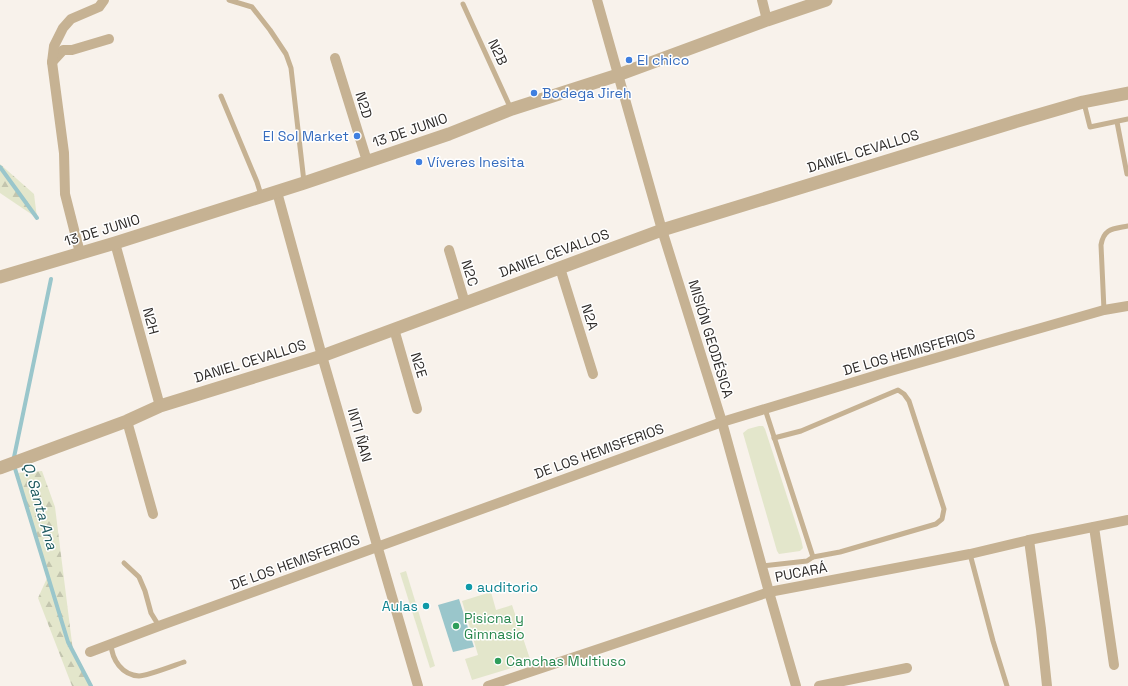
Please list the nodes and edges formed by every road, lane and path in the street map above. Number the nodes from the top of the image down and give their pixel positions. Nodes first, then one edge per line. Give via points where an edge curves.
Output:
1 (104, 0) edge
2 (229, 0) edge
3 (596, 0) edge
4 (762, 0) edge
5 (826, 0) edge
6 (463, 4) dead end
7 (767, 20) junction
8 (109, 39) dead end
9 (335, 58) dead end
10 (52, 62) junction
11 (618, 75) junction
12 (1128, 93) edge
13 (221, 96) dead end
14 (1083, 102) junction
15 (512, 110) junction
16 (1128, 119) edge
17 (1117, 122) junction
18 (367, 161) junction
19 (1127, 174) dead end
20 (304, 183) junction
21 (277, 192) junction
22 (262, 196) junction
23 (1128, 226) edge
24 (662, 230) junction
25 (115, 243) junction
26 (449, 250) dead end
27 (80, 253) junction
28 (560, 268) junction
29 (0, 277) edge
30 (465, 303) junction
31 (1128, 306) edge
32 (1104, 310) junction
33 (394, 330) junction
34 (322, 356) junction
35 (592, 374) dead end
36 (160, 406) junction
37 (417, 409) dead end
38 (765, 409) junction
39 (127, 421) junction
40 (722, 422) junction
41 (774, 438) junction
42 (5, 467) edge
43 (153, 514) dead end
44 (1128, 520) edge
45 (1094, 527) junction
46 (1028, 540) junction
47 (378, 546) junction
48 (970, 554) junction
49 (813, 557) junction
50 (124, 563) dead end
51 (761, 566) junction
52 (768, 592) junction
53 (159, 626) junction
54 (112, 644) junction
55 (90, 652) dead end
56 (184, 662) dead end
57 (1114, 665) dead end
58 (907, 668) dead end
59 (502, 684) edge
60 (418, 686) edge
61 (488, 686) edge
62 (796, 686) edge
63 (819, 686) edge
64 (1007, 686) edge
65 (1047, 686) edge

1 - 10 street via 99,7 71,18 54,46
2 - 20 lane via 252,7 286,54 291,68
3 - 11 street, MISIÓN GEODÉSICA
4 - 7 street
5 - 7 street, 13 DE JUNIO
6 - 15 lane, N2B
7 - 11 street, 13 DE JUNIO
8 - 10 street via 72,50 63,50
9 - 18 street, N2D
10 - 27 street via 64,153 65,194
11 - 15 street, 13 DE JUNIO
11 - 24 street, MISIÓN GEODÉSICA
12 - 14 street, DANIEL CEVALLOS
13 - 22 lane
14 - 17 lane via 1090,127
14 - 24 street, DANIEL CEVALLOS
15 - 18 street, 13 DE JUNIO
16 - 17 lane
17 - 19 lane
18 - 20 street, 13 DE JUNIO
20 - 21 street, 13 DE JUNIO
21 - 22 street, 13 DE JUNIO
21 - 34 street, INTI ÑAN
22 - 25 street, 13 DE JUNIO
23 - 32 lane via 1108,230 1102,236
24 - 28 street, DANIEL CEVALLOS
24 - 40 street, MISIÓN GEODÉSICA
25 - 27 street, 13 DE JUNIO
25 - 36 street, N2H
26 - 30 street, N2C
27 - 29 street, 13 DE JUNIO
28 - 30 street, DANIEL CEVALLOS
28 - 35 street, N2A
30 - 33 street, DANIEL CEVALLOS
31 - 32 street, DE LOS HEMISFERIOS
32 - 38 street, DE LOS HEMISFERIOS
33 - 34 street, DANIEL CEVALLOS
33 - 37 street, N2E
34 - 36 street, DANIEL CEVALLOS
34 - 47 street, INTI ÑAN
36 - 39 street, DANIEL CEVALLOS
38 - 40 street, DE LOS HEMISFERIOS
38 - 41 lane
39 - 42 street, DANIEL CEVALLOS
39 - 43 street
40 - 47 street, DE LOS HEMISFERIOS
40 - 51 street, MISIÓN GEODÉSICA
41 - 49 lane
41 - 49 lane via 801,430 898,390 909,401 944,509 942,519 928,527
44 - 45 street, PUCARÁ
45 - 46 street, PUCARÁ
45 - 57 street
46 - 48 street, PUCARÁ
46 - 65 street
47 - 53 street, DE LOS HEMISFERIOS
47 - 60 street, INTI ÑAN
48 - 52 street, PUCARÁ
48 - 64 lane
49 - 51 lane via 807,561
50 - 53 lane via 139,577 151,614
51 - 52 street, MISIÓN GEODÉSICA
52 - 59 street, PUCARÁ
52 - 62 street, MISIÓN GEODÉSICA
53 - 54 street, DE LOS HEMISFERIOS
54 - 55 street, DE LOS HEMISFERIOS
54 - 56 lane via 112,653 118,666 130,674 141,676
58 - 63 street
59 - 61 street, PUCARÁ

